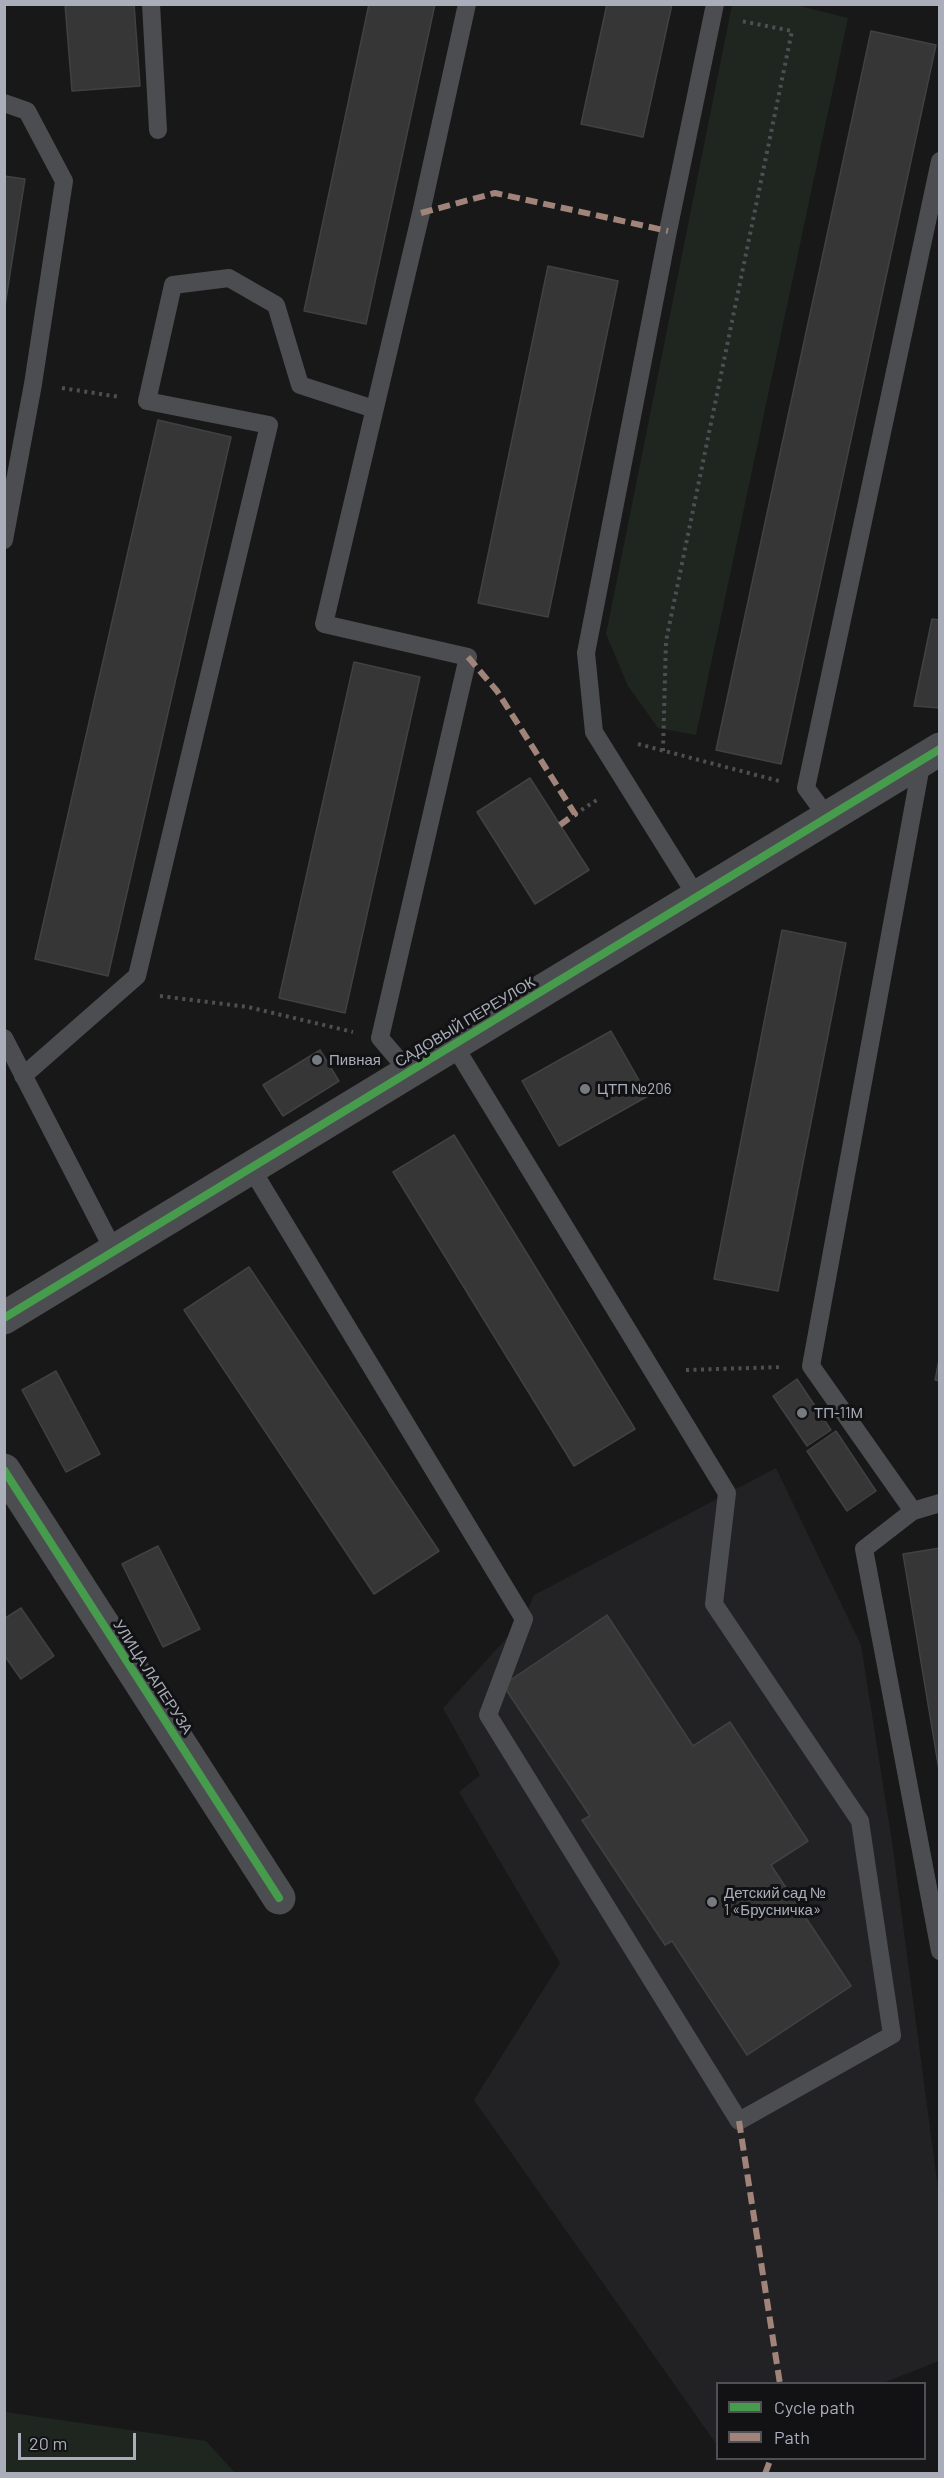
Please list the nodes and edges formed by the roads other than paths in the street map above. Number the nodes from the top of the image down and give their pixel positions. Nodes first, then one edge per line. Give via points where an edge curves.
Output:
1 (151, 4) edge
2 (467, 4) edge
3 (714, 10) edge
4 (4, 103) edge
5 (158, 130) dead end
6 (939, 161) edge
7 (374, 409) junction
8 (4, 540) edge
9 (931, 755) edge
10 (828, 818) junction
11 (697, 897) junction
12 (4, 1038) edge
13 (454, 1045) junction
14 (409, 1072) junction
15 (23, 1076) junction
16 (251, 1168) junction
17 (114, 1251) junction
18 (4, 1318) edge
19 (4, 1470) edge
20 (939, 1503) edge
21 (913, 1510) junction
22 (279, 1898) dead end
23 (939, 1951) edge

1 - 5 lane
2 - 7 lane
3 - 11 lane via 586,653 594,732
4 - 8 lane via 27,111 64,181
6 - 10 lane via 806,788
7 - 14 lane via 324,624 468,657 380,1038
7 - 15 lane via 300,386 276,305 229,278 173,285 147,401 269,425 137,976
9 - 10 street, САДОВЫЙ ПЕРЕУЛОК
9 - 21 lane via 811,1366
10 - 11 street, САДОВЫЙ ПЕРЕУЛОК
11 - 13 street, САДОВЫЙ ПЕРЕУЛОК
12 - 15 lane
13 - 14 street, САДОВЫЙ ПЕРЕУЛОК
13 - 16 lane via 727,1493 714,1604 860,1821 892,2035 739,2121 488,1715 524,1619
14 - 16 street, САДОВЫЙ ПЕРЕУЛОК
15 - 17 lane
16 - 17 street, САДОВЫЙ ПЕРЕУЛОК
17 - 18 street, САДОВЫЙ ПЕРЕУЛОК
19 - 22 street, УЛИЦА ЛАПЕРУЗА
20 - 21 lane
21 - 23 lane via 864,1549

